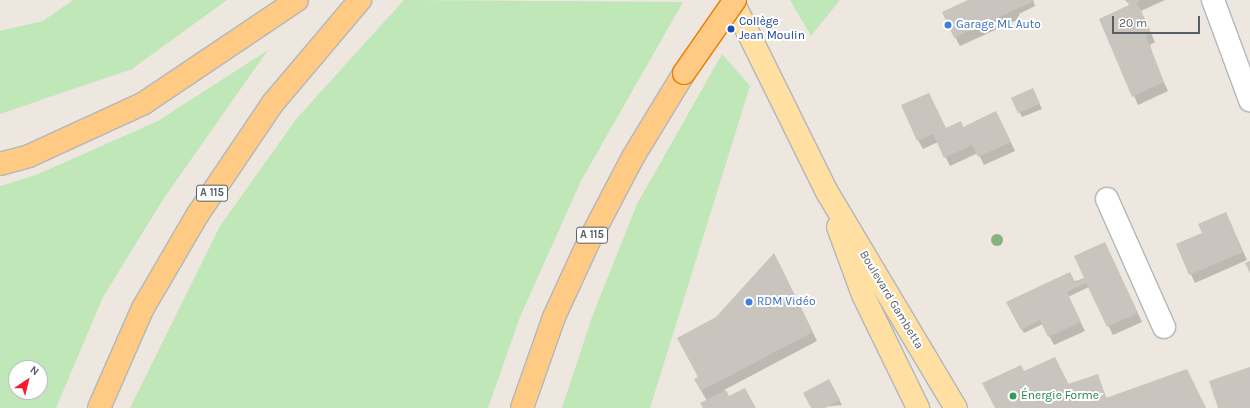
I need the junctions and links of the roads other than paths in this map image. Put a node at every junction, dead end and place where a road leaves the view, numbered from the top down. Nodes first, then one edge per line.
1 (297, 0) edge
2 (360, 0) edge
3 (732, 0) edge
4 (735, 0) edge
5 (1213, 0) edge
6 (1250, 100) edge
7 (0, 164) edge
8 (827, 192) junction
9 (1107, 199) dead end
10 (1164, 327) dead end
11 (98, 408) edge
12 (522, 408) edge
13 (918, 408) edge
14 (956, 408) edge

1 - 7 highway
2 - 11 highway, A 115
3 - 8 main road, Boulevard Gambetta
4 - 12 highway, A 115, bridge
5 - 6 street
8 - 13 main road, Boulevard Gambetta
8 - 14 main road, Boulevard Gambetta
9 - 10 street

